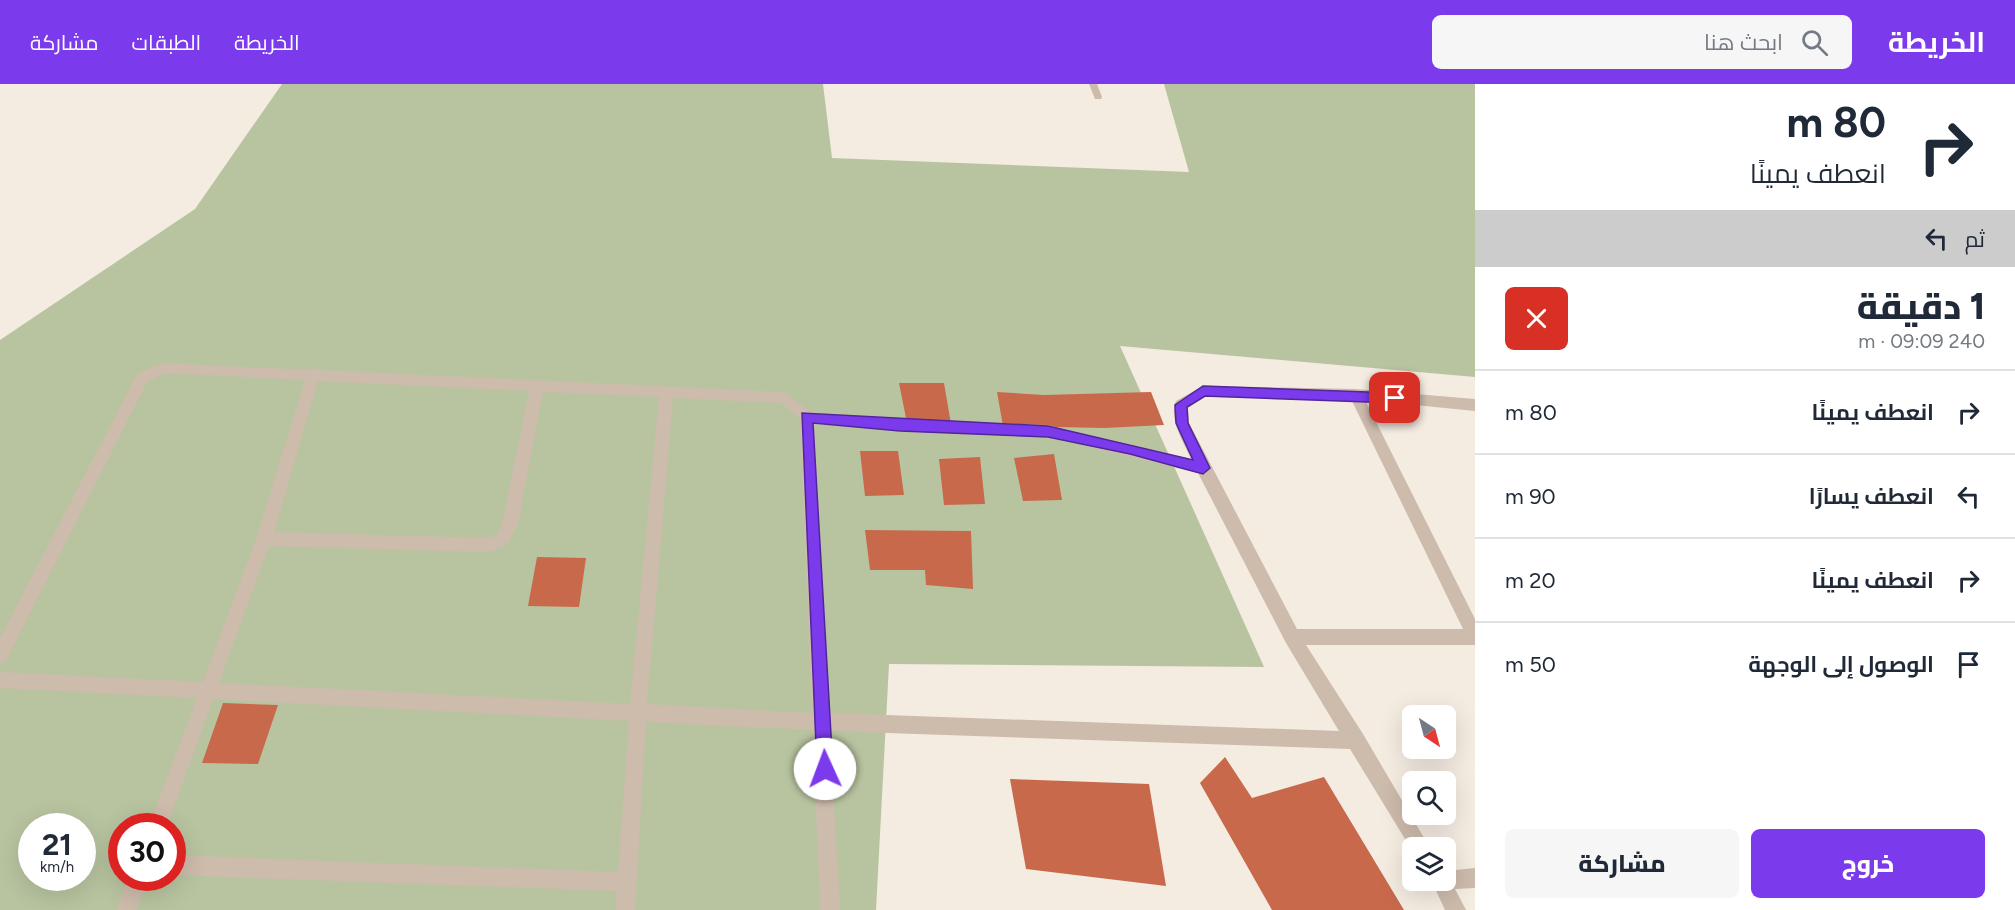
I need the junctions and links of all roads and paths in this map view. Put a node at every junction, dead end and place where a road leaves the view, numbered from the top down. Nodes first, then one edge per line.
1 (1093, 84) edge
2 (1098, 97) dead end
3 (314, 373) junction
4 (537, 386) junction
5 (666, 393) junction
6 (1355, 394) junction
7 (1475, 405) edge
8 (807, 417) junction
9 (1203, 468) junction
10 (264, 539) junction
11 (1475, 636) edge
12 (1292, 637) junction
13 (0, 655) edge
14 (0, 680) edge
15 (209, 689) junction
16 (638, 712) junction
17 (823, 722) junction
18 (1357, 740) junction
19 (163, 813) edge
20 (1414, 837) edge
21 (186, 866) edge
22 (1475, 878) edge
23 (1456, 880) edge
24 (626, 882) junction
25 (134, 891) edge
26 (1446, 891) edge
27 (126, 910) edge
28 (625, 910) edge
29 (830, 910) edge
30 (1456, 910) edge

1 - 2 lane
3 - 4 street
3 - 10 street
3 - 13 street
4 - 5 street
4 - 10 street
5 - 8 street
5 - 16 street
6 - 7 street
6 - 9 street
6 - 11 street
8 - 9 street
8 - 17 street
9 - 12 street
10 - 15 street
11 - 12 street
12 - 18 street
14 - 15 street
15 - 16 street
15 - 19 street
16 - 17 street
16 - 24 street
17 - 18 street
17 - 29 street
18 - 20 street
21 - 24 street
22 - 23 street
24 - 28 street
25 - 27 street
26 - 30 street

